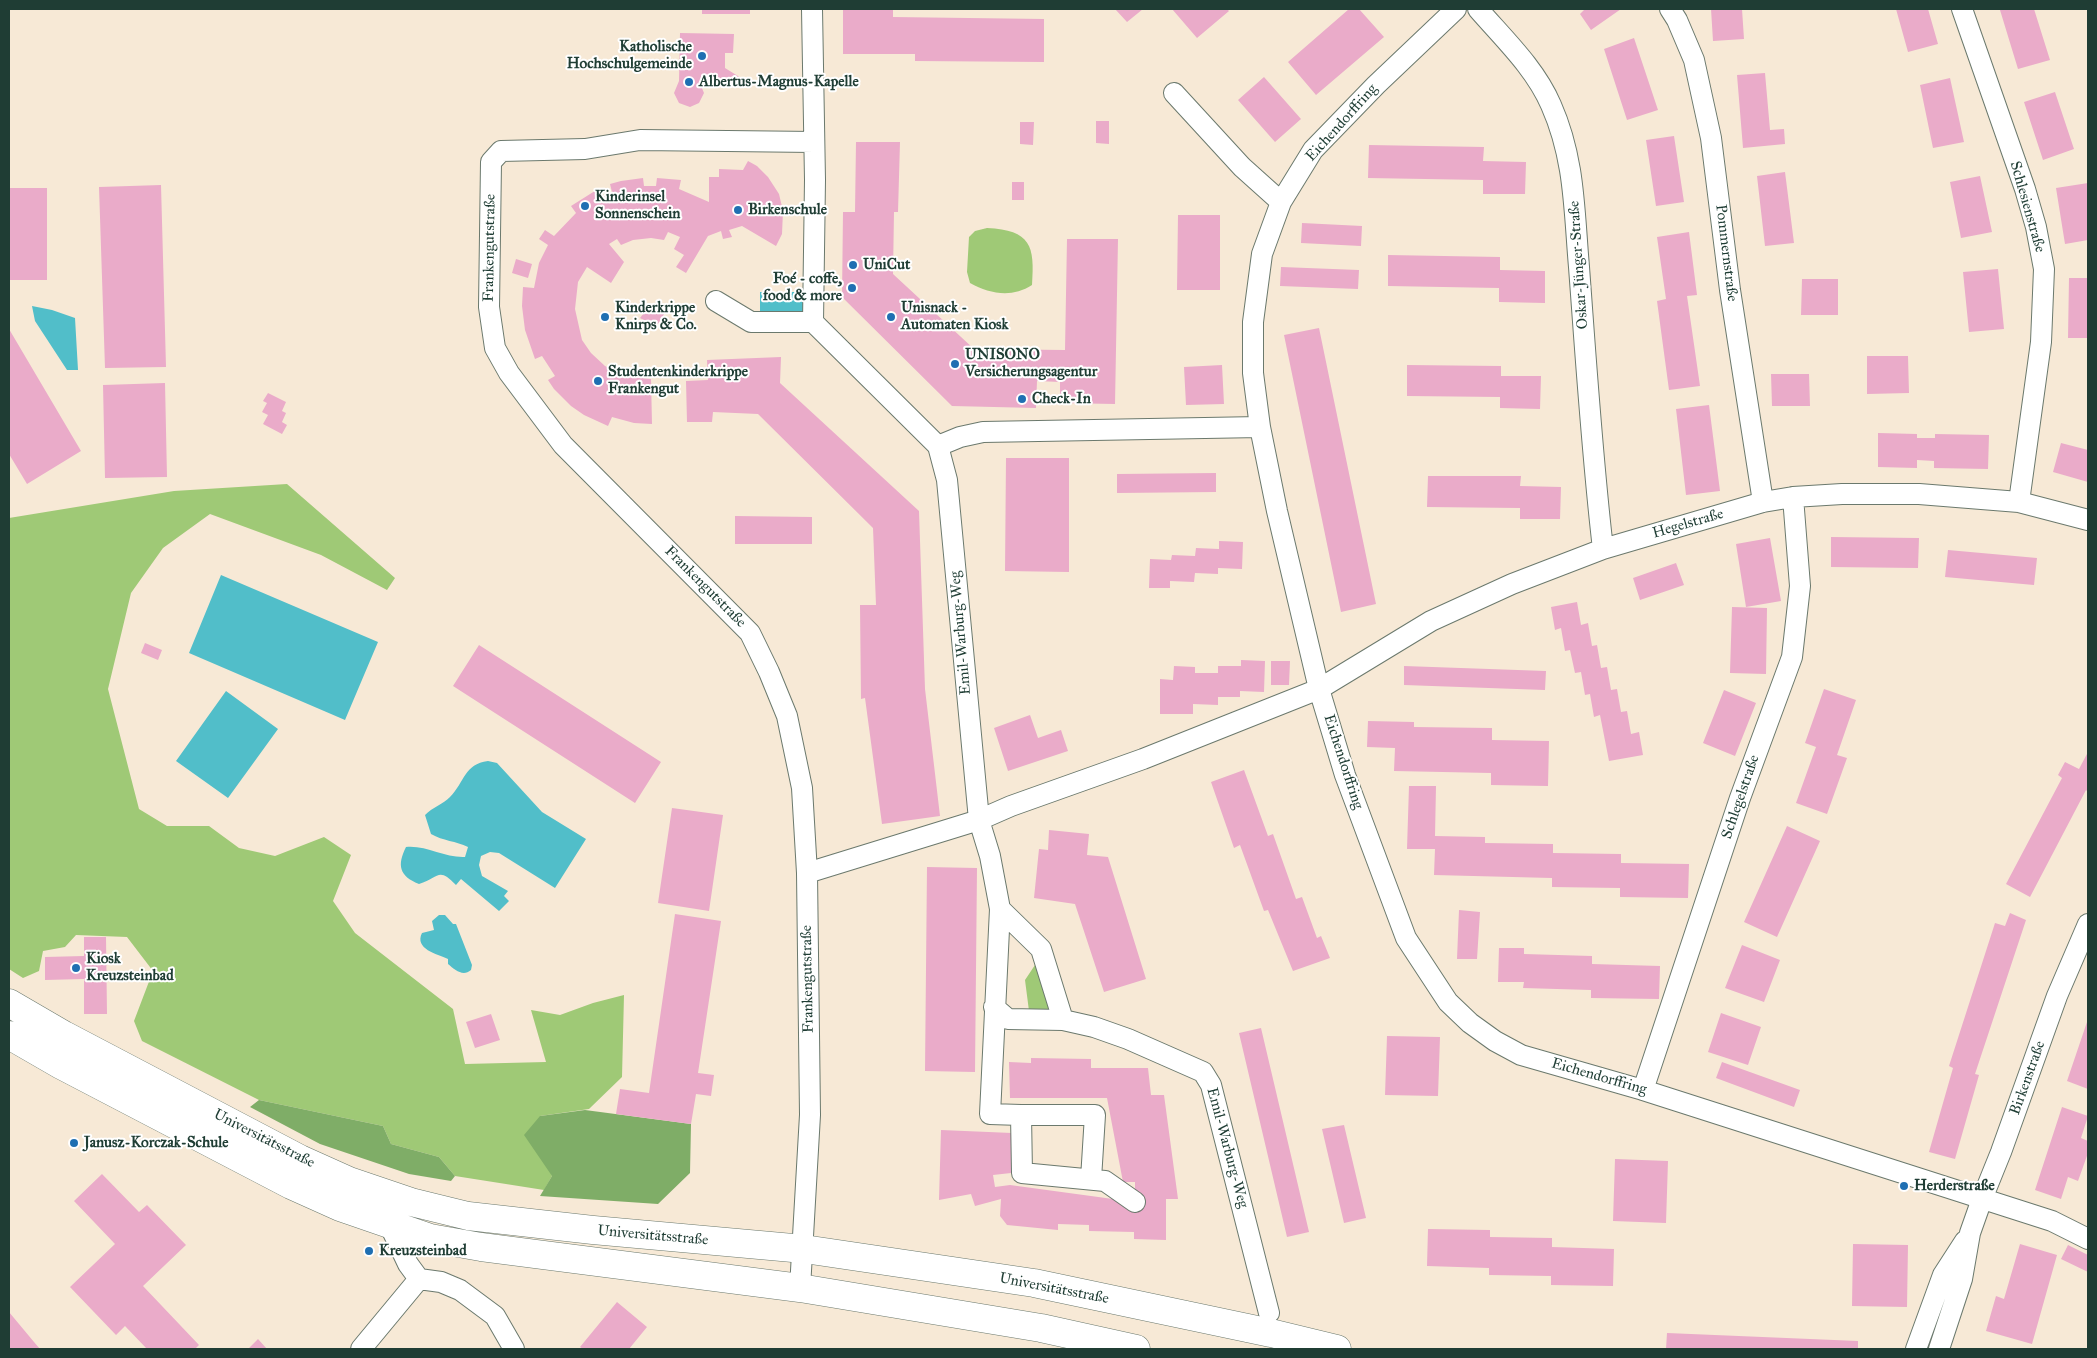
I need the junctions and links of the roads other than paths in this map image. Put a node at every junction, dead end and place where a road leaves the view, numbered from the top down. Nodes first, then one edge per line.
1 (812, 9) edge
2 (1456, 9) edge
3 (1478, 9) edge
4 (1670, 9) edge
5 (1962, 9) edge
6 (1174, 93) dead end
7 (814, 142) junction
8 (1281, 202) junction
9 (716, 301) dead end
10 (814, 322) junction
11 (1260, 427) junction
12 (938, 446) junction
13 (1793, 497) junction
14 (1763, 502) junction
15 (2019, 502) junction
16 (2088, 520) edge
17 (1603, 549) junction
18 (1319, 688) junction
19 (979, 820) junction
20 (807, 873) junction
21 (1000, 909) junction
22 (2086, 933) edge
23 (9, 1003) edge
24 (994, 1007) junction
25 (1063, 1020) junction
26 (9, 1035) edge
27 (1643, 1090) junction
28 (1021, 1115) junction
29 (1092, 1179) junction
30 (1982, 1199) junction
31 (1135, 1202) dead end
32 (390, 1224) junction
33 (1970, 1233) junction
34 (2088, 1239) edge
35 (804, 1249) junction
36 (419, 1279) junction
37 (800, 1288) junction
38 (1270, 1313) dead end
39 (361, 1349) edge
40 (514, 1349) edge
41 (1136, 1349) edge
42 (1337, 1349) edge
43 (1916, 1349) edge
44 (1939, 1349) edge

1 - 7 street
2 - 8 street, Eichendorffring
3 - 17 street, Oskar-Jünger-Straße
4 - 14 street, Pommernstraße
5 - 15 street, Schlesienstraße
6 - 8 street
7 - 10 street
7 - 20 street, Frankengutstraße
8 - 11 street, Eichendorffring
9 - 10 street
10 - 12 street
11 - 12 street
11 - 18 street, Eichendorffring
12 - 19 street, Emil-Warburg-Weg
13 - 14 street, Hegelstraße
13 - 15 street, Hegelstraße
13 - 27 street, Schlegelstraße
14 - 17 street, Hegelstraße
15 - 16 street, Hegelstraße
17 - 18 street, Hegelstraße
18 - 19 street
18 - 27 street, Eichendorffring
19 - 20 street
19 - 21 street, Emil-Warburg-Weg
20 - 35 street, Frankengutstraße
21 - 24 street, Emil-Warburg-Weg
21 - 25 street
22 - 30 street, Birkenstraße
23 - 35 main road, Universitätsstraße
24 - 25 street, Emil-Warburg-Weg
24 - 28 street
25 - 38 street, Emil-Warburg-Weg
26 - 32 main road, Universitätsstraße
27 - 30 street, Eichendorffring
28 - 29 street
28 - 29 street
29 - 31 street
30 - 33 street, Birkenstraße
30 - 34 street
32 - 36 street
32 - 37 main road, Universitätsstraße
33 - 43 street, Birkenstraße
33 - 44 street, Birkenstraße
35 - 37 street, Frankengutstraße
35 - 42 main road, Universitätsstraße
36 - 39 street
36 - 40 street
37 - 41 main road, Universitätsstraße

